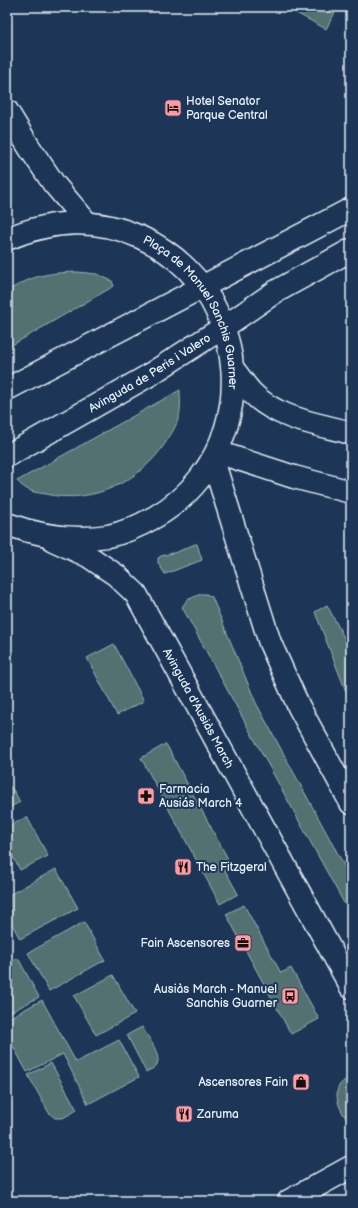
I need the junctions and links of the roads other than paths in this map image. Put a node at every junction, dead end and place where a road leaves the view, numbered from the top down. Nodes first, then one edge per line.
1 (7, 111) edge
2 (351, 209) edge
3 (87, 223) junction
4 (7, 239) edge
5 (351, 250) edge
6 (202, 286) junction
7 (224, 327) junction
8 (234, 369) junction
9 (7, 389) edge
10 (351, 433) edge
11 (7, 456) edge
12 (215, 456) junction
13 (351, 492) edge
14 (7, 524) edge
15 (39, 534) junction
16 (351, 803) edge
17 (351, 987) edge
18 (351, 1167) edge
19 (290, 1201) edge

1 - 3 main road
2 - 6 main road
3 - 4 main road, Plaça de Manuel Sanchis Guarner
3 - 6 main road, Plaça de Manuel Sanchis Guarner
5 - 7 main road, Avinguda de Peris i Valero
6 - 7 main road, Plaça de Manuel Sanchis Guarner
6 - 9 main road
7 - 8 main road, Plaça de Manuel Sanchis Guarner
7 - 11 main road, Avinguda de Peris i Valero
8 - 10 main road
8 - 12 main road, Plaça de Manuel Sanchis Guarner
12 - 13 main road
12 - 15 main road, Plaça de Manuel Sanchis Guarner
12 - 16 main road
14 - 15 main road, Plaça de Manuel Sanchis Guarner
15 - 17 main road, Avinguda d'Ausiàs March
18 - 19 main road

